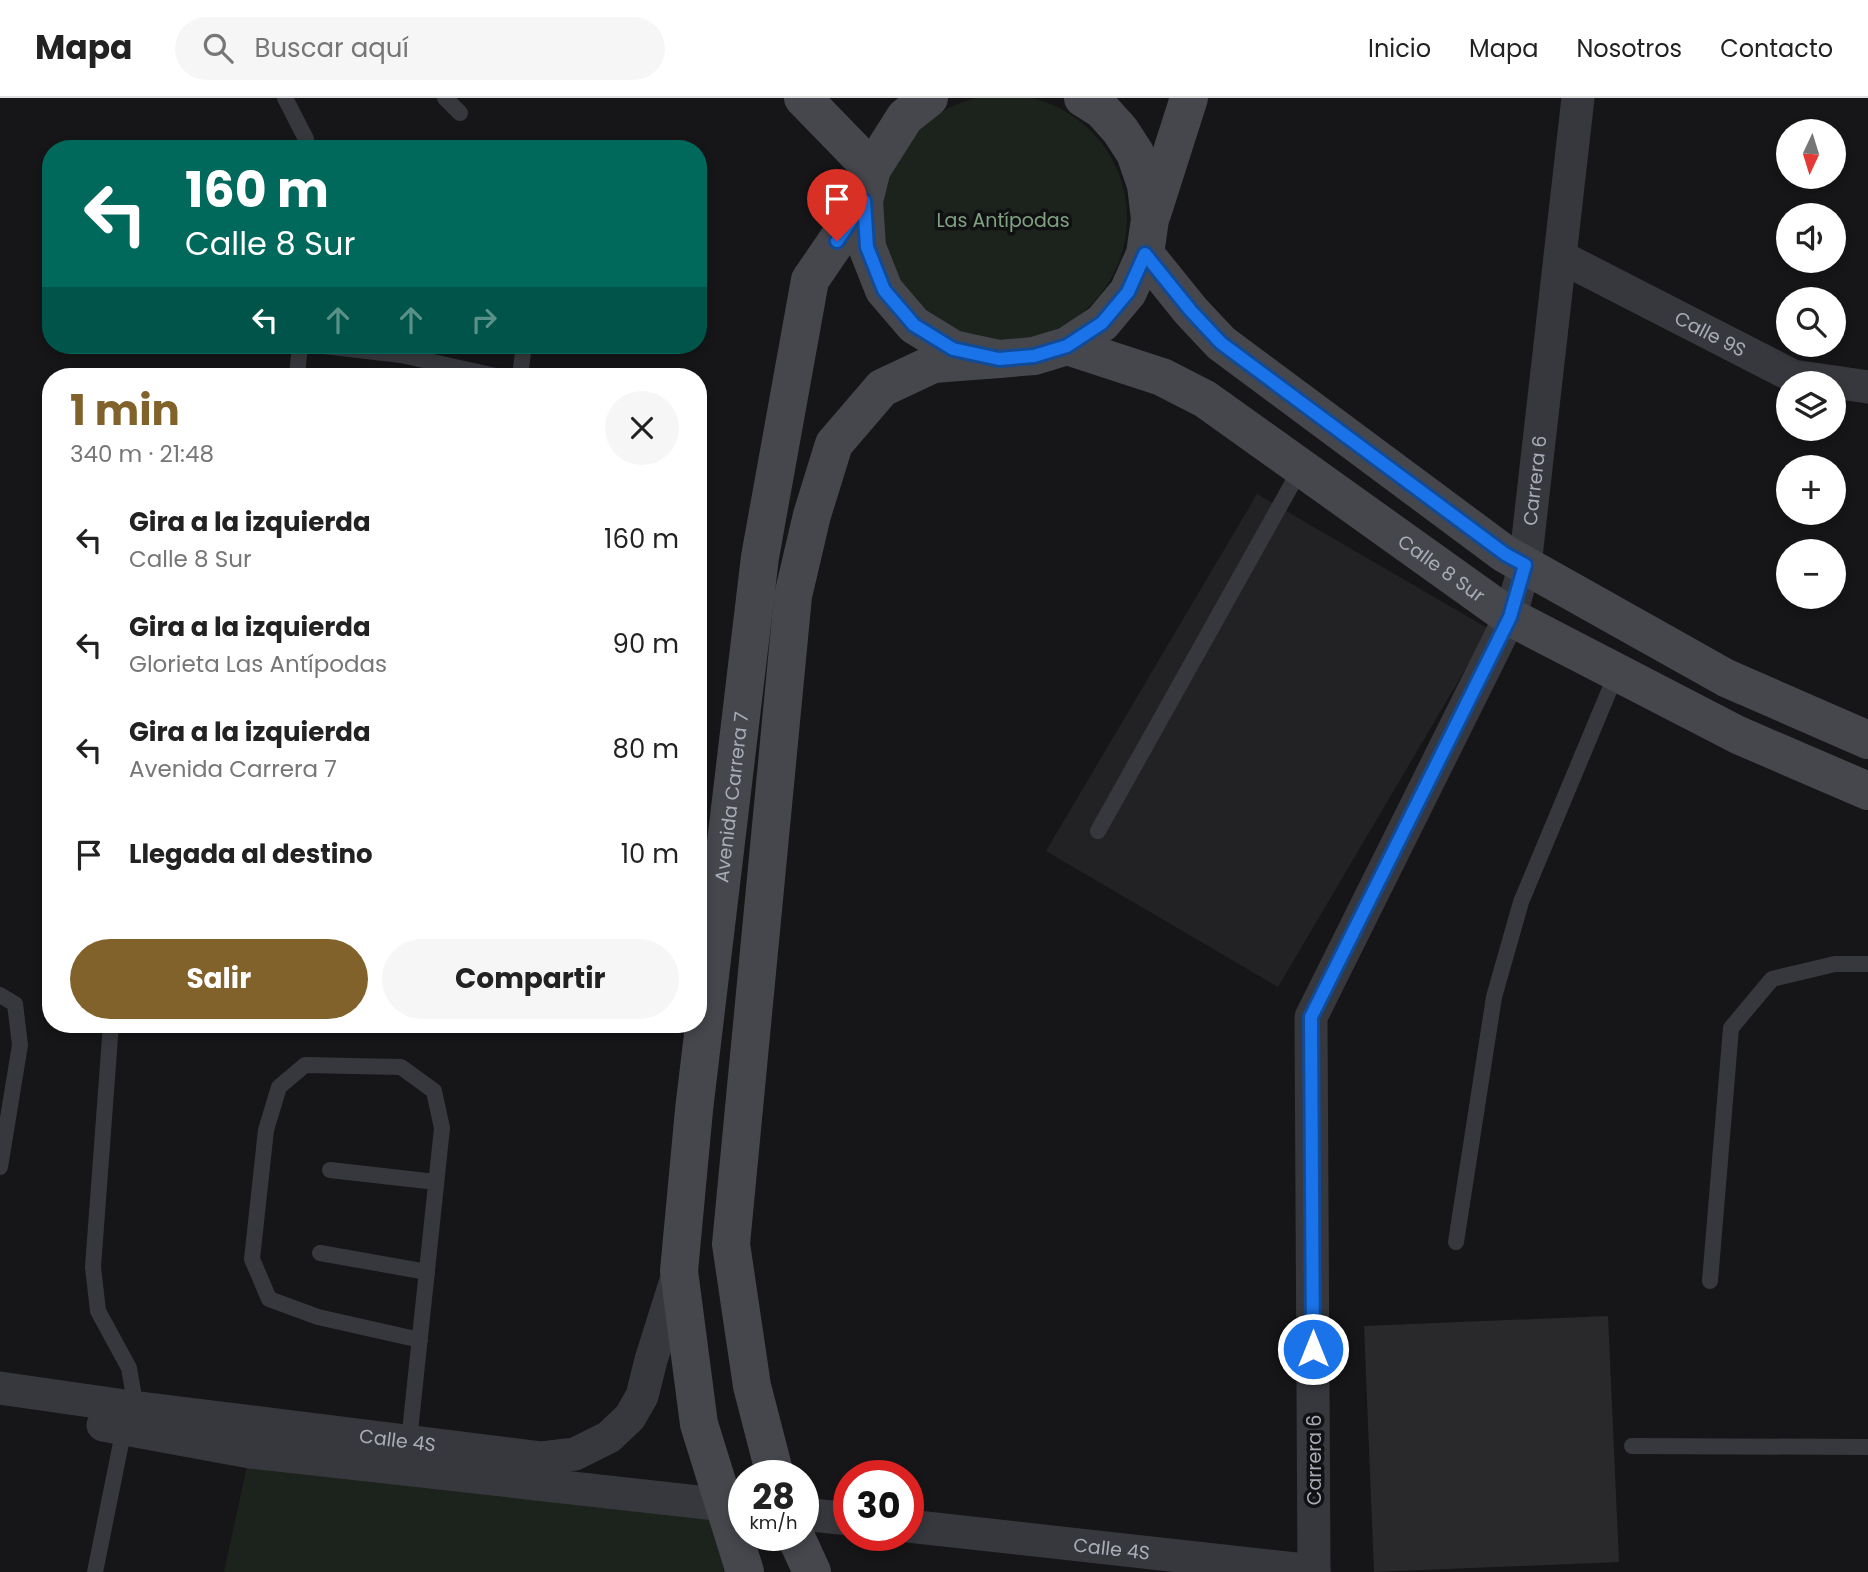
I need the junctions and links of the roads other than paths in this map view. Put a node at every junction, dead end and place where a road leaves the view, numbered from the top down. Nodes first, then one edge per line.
1 (285, 98) edge
2 (445, 98) edge
3 (803, 98) edge
4 (929, 98) edge
5 (1189, 98) edge
6 (1578, 98) edge
7 (1102, 102) edge
8 (460, 113) dead end
9 (306, 140) edge
10 (868, 185) junction
11 (1148, 237) junction
12 (1561, 257) junction
13 (1067, 346) junction
14 (416, 354) edge
15 (999, 359) junction
16 (466, 368) edge
17 (1868, 387) edge
18 (1301, 468) junction
19 (1525, 565) junction
20 (1510, 617) junction
21 (1617, 672) junction
22 (1868, 740) edge
23 (1868, 791) edge
24 (1098, 831) dead end
25 (1868, 964) edge
26 (0, 995) edge
27 (707, 1002) edge
28 (110, 1033) edge
29 (703, 1033) edge
30 (0, 1167) edge
31 (330, 1170) dead end
32 (436, 1182) junction
33 (1456, 1242) dead end
34 (320, 1253) dead end
35 (679, 1271) junction
36 (427, 1272) junction
37 (1710, 1281) dead end
38 (420, 1340) junction
39 (0, 1388) edge
40 (0, 1412) edge
41 (128, 1417) junction
42 (409, 1441) junction
43 (1632, 1446) dead end
44 (1868, 1447) edge
45 (771, 1460) edge
46 (724, 1505) junction
47 (924, 1528) edge
48 (802, 1551) edge
49 (95, 1572) edge
50 (746, 1572) edge
51 (812, 1572) edge
52 (1314, 1572) edge

1 - 9 lane
2 - 8 lane
3 - 10 main road
4 - 10 main road, Avenida Carrera 7
5 - 11 main road
6 - 12 street, Carrera 6
7 - 11 main road
10 - 15 main road
10 - 27 main road, Avenida Carrera 7
11 - 13 main road
11 - 19 main road
12 - 17 street, Calle 9S
12 - 19 street, Carrera 6
13 - 15 main road
13 - 18 main road, Calle 8 Sur
14 - 16 lane
15 - 45 main road
18 - 20 main road, Calle 8 Sur
18 - 24 lane
19 - 20 street, Carrera 6
19 - 22 main road
20 - 21 main road, Calle 8 Sur
20 - 52 street, Carrera 6
21 - 23 main road, Calle 8 Sur
21 - 33 lane
25 - 37 lane
26 - 30 lane
28 - 41 lane
29 - 35 main road, Avenida Carrera 7
31 - 32 lane
32 - 36 lane
32 - 38 lane
34 - 36 lane
35 - 42 street, Calle 4S
35 - 46 main road, Avenida Carrera 7
36 - 38 lane
38 - 42 lane
39 - 41 street, Calle 4S
40 - 41 street, Calle 4S
41 - 42 street, Calle 4S
41 - 46 street, Calle 4S
41 - 49 lane
43 - 44 lane
46 - 50 main road, Avenida Carrera 7
47 - 52 street, Calle 4S
48 - 51 main road

